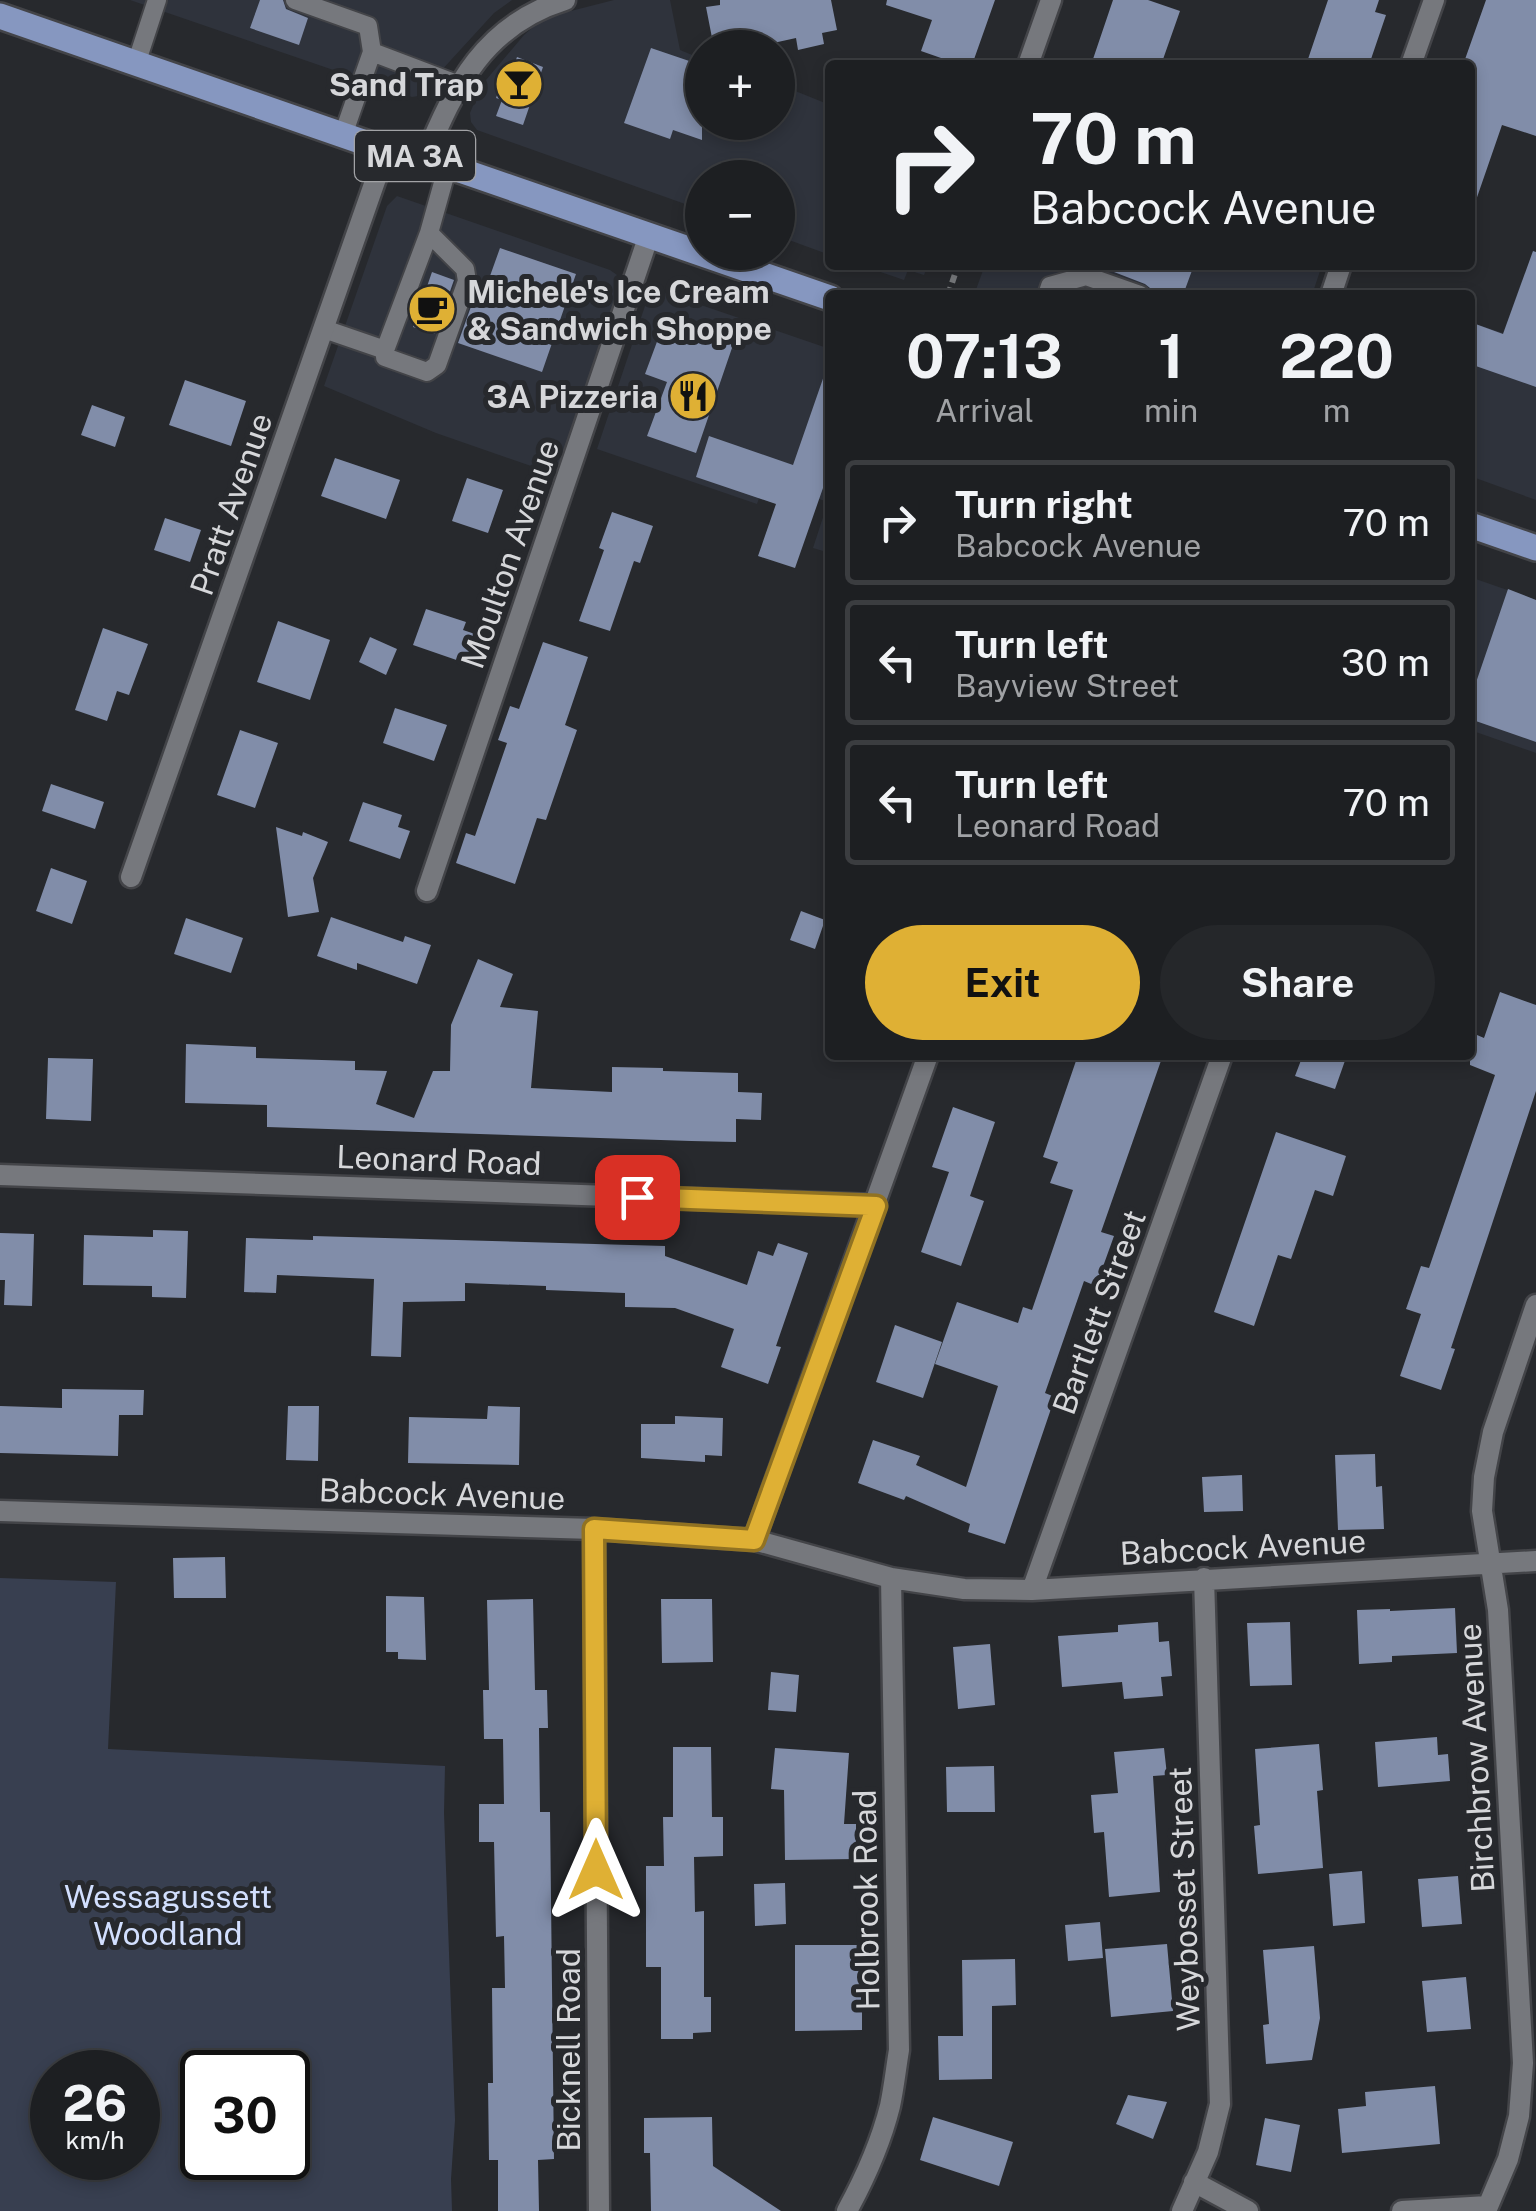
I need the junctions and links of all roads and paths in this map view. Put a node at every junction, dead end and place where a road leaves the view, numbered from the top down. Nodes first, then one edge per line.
1 (157, 0) edge
2 (295, 0) edge
3 (564, 0) edge
4 (1051, 0) edge
5 (1434, 0) edge
6 (0, 16) edge
7 (372, 52) junction
8 (1030, 60) edge
9 (1413, 60) edge
10 (136, 64) junction
11 (460, 85) junction
12 (343, 135) junction
13 (386, 150) junction
14 (436, 162) junction
15 (429, 232) junction
16 (649, 235) junction
17 (1049, 290) edge
18 (1126, 290) edge
19 (825, 296) edge
20 (324, 329) junction
21 (385, 350) junction
22 (1475, 526) edge
23 (1536, 548) edge
24 (132, 877) dead end
25 (428, 891) dead end
26 (926, 1060) edge
27 (1220, 1060) edge
28 (0, 1176) edge
29 (876, 1206) junction
30 (1536, 1305) edge
31 (0, 1510) edge
32 (594, 1529) junction
33 (754, 1540) junction
34 (1536, 1562) edge
35 (1490, 1564) junction
36 (891, 1578) junction
37 (1204, 1578) junction
38 (1032, 1590) junction
39 (1194, 2182) junction
40 (1487, 2209) edge
41 (600, 2211) edge
42 (847, 2211) edge
43 (1182, 2211) edge
44 (1248, 2211) edge
45 (1402, 2211) edge

1 - 10 lane
2 - 7 lane
3 - 11 street
4 - 8 street
5 - 9 street
6 - 10 main road, MA 3A
7 - 11 lane
7 - 12 lane
10 - 12 main road, MA 3A
11 - 14 street
12 - 13 main road, MA 3A
13 - 14 main road, MA 3A
13 - 20 street, Pratt Avenue
14 - 15 lane
14 - 16 main road, MA 3A
15 - 21 lane
15 - 21 lane
16 - 19 main road, MA 3A
16 - 25 street, Moulton Avenue
17 - 18 lane
20 - 21 lane
20 - 24 street, Pratt Avenue
22 - 23 main road
26 - 29 street
27 - 38 street, Bartlett Street
28 - 29 street, Leonard Road
29 - 33 street
30 - 35 street, Birchbrow Avenue
31 - 32 street, Babcock Avenue
32 - 33 street, Babcock Avenue
32 - 41 street, Bicknell Road
33 - 36 street, Babcock Avenue
34 - 35 street, Babcock Avenue
35 - 37 street, Babcock Avenue
35 - 40 street, Birchbrow Avenue
36 - 38 street, Babcock Avenue
36 - 42 street, Holbrook Road
37 - 38 street, Babcock Avenue
37 - 39 street, Weybosset Street
39 - 43 street, Weybosset Street
39 - 44 street
40 - 45 street

